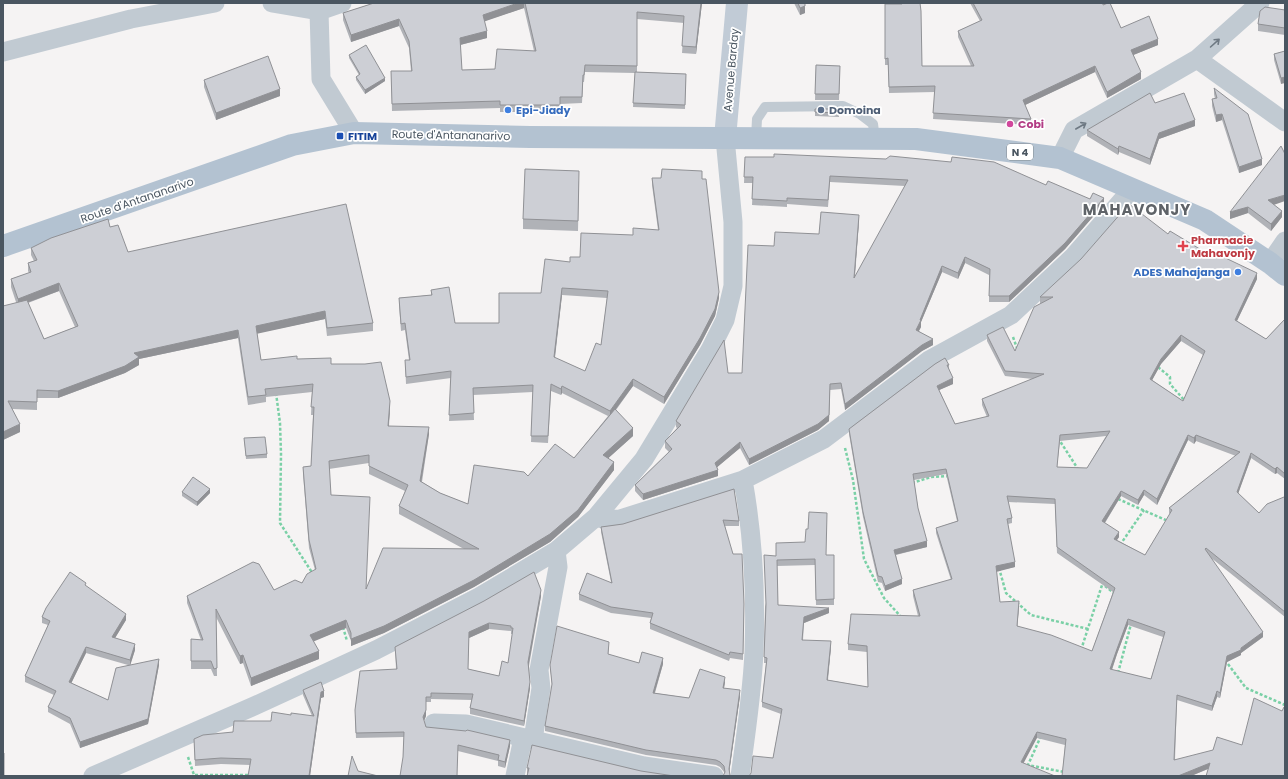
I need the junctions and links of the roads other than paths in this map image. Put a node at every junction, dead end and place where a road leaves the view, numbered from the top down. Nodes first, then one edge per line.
1 (215, 3) edge
2 (272, 3) edge
3 (342, 3) edge
4 (737, 3) edge
5 (1260, 3) edge
6 (173, 7) edge
7 (319, 11) junction
8 (3, 52) edge
9 (1197, 60) junction
10 (1285, 122) edge
11 (354, 133) junction
12 (725, 138) junction
13 (756, 138) junction
14 (875, 139) junction
15 (1060, 158) junction
16 (1132, 190) junction
17 (1285, 242) edge
18 (3, 246) edge
19 (1278, 269) edge
20 (743, 480) junction
21 (596, 517) junction
22 (556, 551) junction
23 (434, 723) dead end
24 (528, 739) junction
25 (93, 776) edge
26 (515, 776) edge
27 (714, 776) edge
28 (740, 776) edge

1 - 6 street
2 - 7 street
3 - 7 street
4 - 12 main road, Avenue Barday
9 -> 5 street
6 - 8 street
7 - 11 street
9 - 10 street
15 -> 9 street
11 - 12 main road, Route d'Antananarivo / N 4
11 - 18 main road, Route d'Antananarivo / N 4
12 - 13 main road, N 4
12 - 21 street
13 - 14 main road, N 4
13 - 14 lane
14 - 15 main road, N 4
15 - 16 main road, N 4
16 - 19 main road, N 4
16 - 20 street
17 - 19 street
20 - 21 street
20 - 28 street
21 - 22 street
22 - 24 street
22 - 25 street
23 - 24 street
24 - 26 street
24 - 27 street

